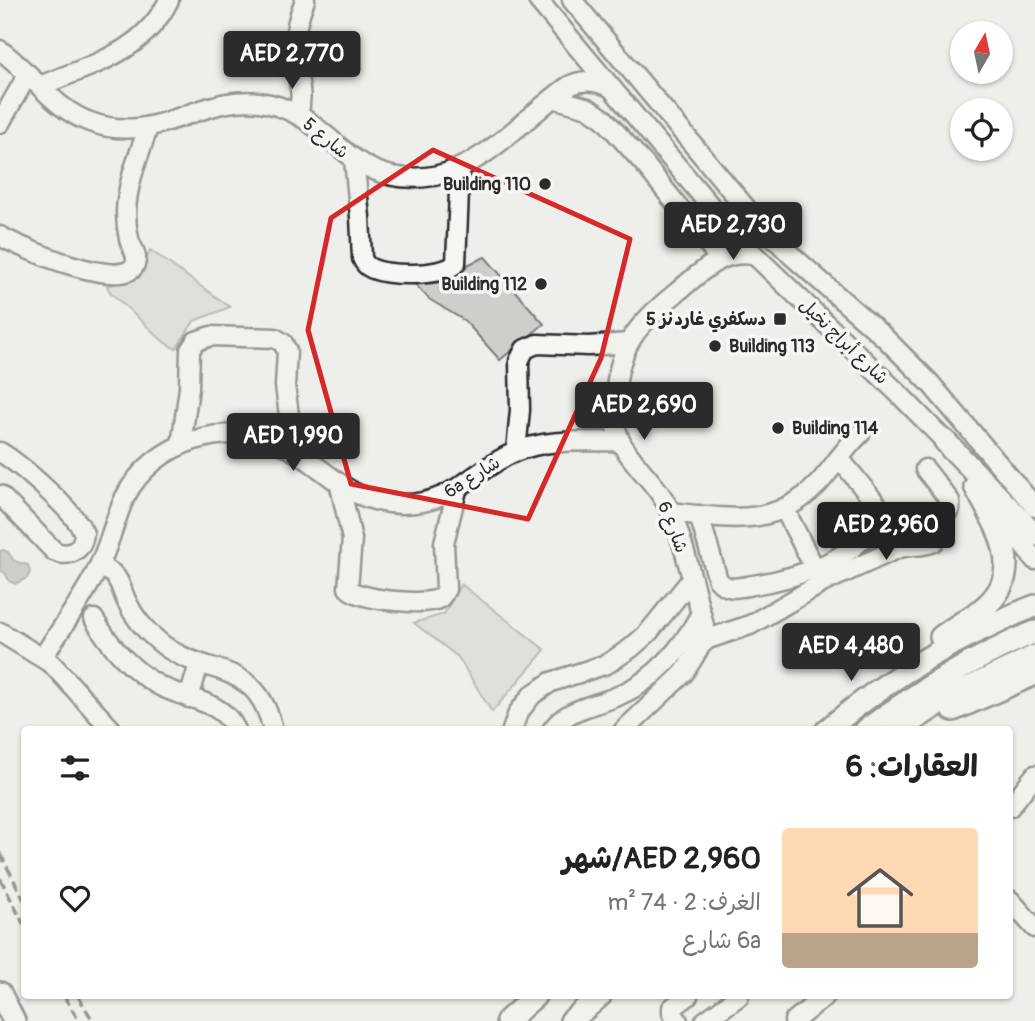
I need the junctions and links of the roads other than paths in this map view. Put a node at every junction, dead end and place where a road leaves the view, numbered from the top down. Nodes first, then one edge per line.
1 (169, 0) edge
2 (305, 0) edge
3 (538, 0) edge
4 (572, 0) edge
5 (574, 43) junction
6 (0, 50) edge
7 (34, 80) junction
8 (568, 86) junction
9 (610, 87) junction
10 (553, 98) junction
11 (298, 115) junction
12 (0, 123) edge
13 (148, 128) junction
14 (354, 160) junction
15 (460, 168) junction
16 (724, 223) junction
17 (0, 236) edge
18 (754, 256) junction
19 (719, 258) junction
20 (628, 343) junction
21 (860, 434) dead end
22 (620, 441) junction
23 (945, 441) junction
24 (181, 445) junction
25 (294, 451) junction
26 (516, 451) junction
27 (0, 452) edge
28 (839, 458) junction
29 (925, 469) dead end
30 (340, 486) junction
31 (975, 486) junction
32 (457, 490) junction
33 (0, 495) edge
34 (1035, 507) edge
35 (784, 508) junction
36 (670, 512) junction
37 (699, 515) junction
38 (1035, 535) edge
39 (81, 545) junction
40 (1035, 560) edge
41 (101, 562) junction
42 (815, 569) junction
43 (691, 580) junction
44 (1035, 606) edge
45 (700, 615) junction
46 (94, 619) dead end
47 (0, 632) edge
48 (1035, 632) edge
49 (708, 639) junction
50 (1035, 656) edge
51 (43, 657) junction
52 (199, 664) junction
53 (903, 671) junction
54 (1035, 674) edge
55 (189, 698) junction
56 (108, 726) edge
57 (234, 726) edge
58 (272, 726) edge
59 (513, 726) edge
60 (556, 726) edge
61 (628, 726) edge
62 (832, 726) edge
63 (871, 726) edge
64 (904, 726) edge
65 (919, 726) edge
66 (1035, 775) edge
67 (1013, 803) edge
68 (1013, 903) edge
69 (1035, 928) edge
70 (0, 993) edge
71 (532, 999) edge
72 (597, 999) edge
73 (684, 999) edge
74 (735, 999) edge
75 (821, 999) edge
76 (13, 1021) edge
77 (508, 1021) edge
78 (571, 1021) edge
79 (678, 1021) edge
80 (705, 1021) edge
81 (794, 1021) edge

1 - 7 street
2 - 11 street
3 - 5 street, شارع أبراج نخيل
4 - 34 street, شارع أبراج نخيل
5 - 8 street
5 - 9 street, شارع أبراج نخيل
6 - 7 street, شارع 5
7 - 12 street
7 - 13 street, شارع 5
8 - 9 street
8 - 10 street, شارع 5
9 - 16 street, شارع أبراج نخيل
10 - 15 street, شارع 5
10 - 19 street
11 - 13 street, شارع 5
11 - 14 street, شارع 5
13 - 17 street
14 - 15 street, شارع 5
14 - 15 street
16 - 18 street, شارع أبراج نخيل
16 - 19 street
18 - 19 street
18 - 23 street, شارع أبراج نخيل
19 - 20 street, شارع 6
20 - 22 street, شارع 6
20 - 26 street
21 - 28 street
22 - 26 street, 6a شارع
22 - 36 street, شارع 6
23 - 31 street, شارع أبراج نخيل
23 - 38 main road
24 - 25 street, 6a شارع
24 - 25 street
24 - 41 street, 6a شارع
25 - 30 street, 6a شارع
26 - 32 street, 6a شارع
27 - 39 street
28 - 35 street
28 - 42 street
29 - 49 street
30 - 32 street, 6a شارع
30 - 32 street
31 - 40 street, شارع أبراج نخيل
31 - 53 main road
33 - 39 street
35 - 37 street
35 - 42 street
36 - 37 street
36 - 43 street, شارع 6
37 - 42 street
39 - 41 street
41 - 51 street, 6a شارع
41 - 52 street
43 - 45 street, شارع 6
43 - 59 street
44 - 53 main road
45 - 49 street, شارع 6
45 - 60 street
46 - 55 street
47 - 51 street
48 - 63 main road
49 - 61 street
50 - 64 main road
51 - 56 street
52 - 55 street
52 - 58 street
53 - 62 main road
54 - 65 main road
55 - 57 street
66 - 67 street
68 - 69 street
70 - 76 main road
71 - 77 main road
72 - 78 main road
73 - 79 street
74 - 80 street
75 - 81 street

